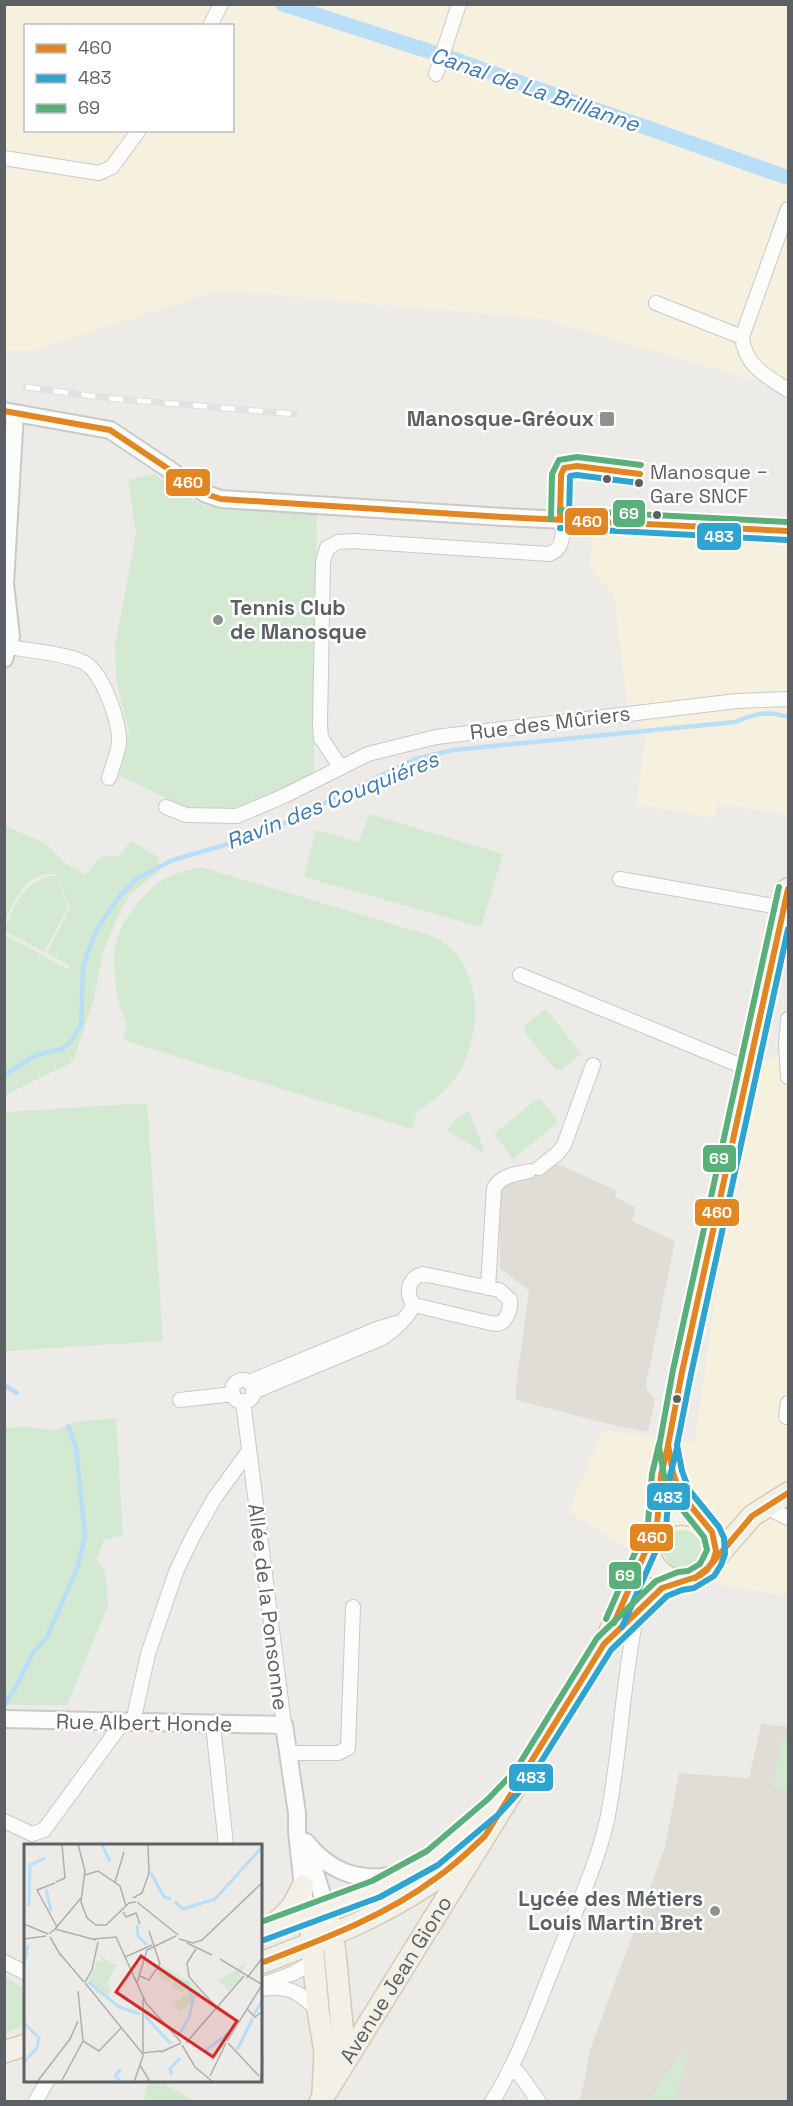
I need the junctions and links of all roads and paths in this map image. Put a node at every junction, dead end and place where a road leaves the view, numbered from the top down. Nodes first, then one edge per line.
1 (221, 4) edge
2 (459, 4) edge
3 (211, 24) edge
4 (440, 62) dead end
5 (138, 132) edge
6 (4, 158) edge
7 (789, 209) edge
8 (656, 303) dead end
9 (742, 337) junction
10 (789, 390) edge
11 (10, 412) edge
12 (564, 519) junction
13 (789, 531) edge
14 (8, 647) edge
15 (789, 699) edge
16 (341, 768) junction
17 (109, 778) dead end
18 (166, 807) dead end
19 (620, 879) dead end
20 (787, 898) edge
21 (520, 975) dead end
22 (789, 1019) edge
23 (593, 1065) dead end
24 (748, 1069) junction
25 (789, 1077) edge
26 (489, 1288) junction
27 (414, 1305) junction
28 (244, 1392) junction
29 (180, 1400) dead end
30 (789, 1403) edge
31 (786, 1417) dead end
32 (668, 1445) junction
33 (248, 1452) junction
34 (789, 1493) edge
35 (759, 1512) junction
36 (698, 1516) junction
37 (789, 1518) edge
38 (657, 1525) junction
39 (649, 1547) junction
40 (713, 1561) junction
41 (680, 1581) junction
42 (353, 1607) dead end
43 (637, 1610) junction
44 (604, 1644) junction
45 (10, 1719) edge
46 (128, 1722) junction
47 (213, 1725) junction
48 (284, 1725) junction
49 (288, 1753) junction
50 (522, 1776) junction
51 (494, 1806) junction
52 (297, 1813) junction
53 (4, 1821) edge
54 (485, 1836) junction
55 (306, 1842) junction
56 (226, 1844) edge
57 (418, 1868) junction
58 (303, 1886) junction
59 (266, 1930) edge
60 (320, 1930) junction
61 (4, 1962) edge
62 (262, 1962) edge
63 (24, 1972) edge
64 (262, 1987) edge
65 (262, 1987) edge
66 (318, 2010) junction
67 (24, 2046) edge
68 (4, 2052) edge
69 (339, 2058) junction
70 (512, 2067) junction
71 (47, 2082) edge
72 (321, 2099) edge
73 (35, 2102) edge
74 (492, 2102) edge
75 (539, 2102) edge

1 - 3 street
2 - 4 street
5 - 6 street
7 - 9 street
8 - 9 street
9 - 10 street
11 - 12 street
11 - 14 street
12 - 13 street
12 - 16 street
14 - 17 street
15 - 16 street, Rue des Mûriers
16 - 18 street, Rue des Mûriers
19 - 20 street
20 - 24 main road
21 - 24 street
22 - 25 street
23 - 26 street
24 - 32 main road
26 - 27 street
26 - 27 street
27 - 28 street
28 - 29 street
28 - 33 street, Allée de la Ponsonne
30 - 31 street
32 - 36 main road
32 - 38 main road
33 - 46 street
33 - 48 street, Allée de la Ponsonne
34 - 35 main road
35 - 36 main road
35 - 37 street
35 - 40 main road
36 - 38 main road
36 - 40 main road
38 - 39 main road
39 - 41 main road
39 - 44 main road, Avenue Jean Giono
40 - 41 main road
41 - 43 main road, Avenue Jean Giono
42 - 49 street
43 - 44 main road, Avenue Jean Giono
43 - 70 street
44 - 50 main road, Avenue Jean Giono
45 - 46 street, Rue Albert Honde
46 - 47 street, Rue Albert Honde
46 - 53 street
47 - 48 street, Rue Albert Honde
47 - 56 street
48 - 49 street, Allée de la Ponsonne
49 - 52 street, Allée de la Ponsonne
50 - 51 main road
50 - 54 main road, Avenue Jean Giono
51 - 57 main road
51 - 60 main road
52 - 55 street, Allée de la Ponsonne
52 - 58 street, Allée de la Ponsonne
54 - 60 main road
54 - 69 main road, Avenue Jean Giono
55 - 57 street
55 - 60 street, Allée de la Ponsonne
57 - 60 main road
58 - 59 main road
58 - 60 street, Allée de la Ponsonne
59 - 60 main road
60 - 62 main road
60 - 64 street
60 - 66 main road
60 - 69 main road
61 - 63 street
65 - 66 street
66 - 69 main road
67 - 68 main road
69 - 72 main road
70 - 74 street
70 - 75 street
71 - 73 street

